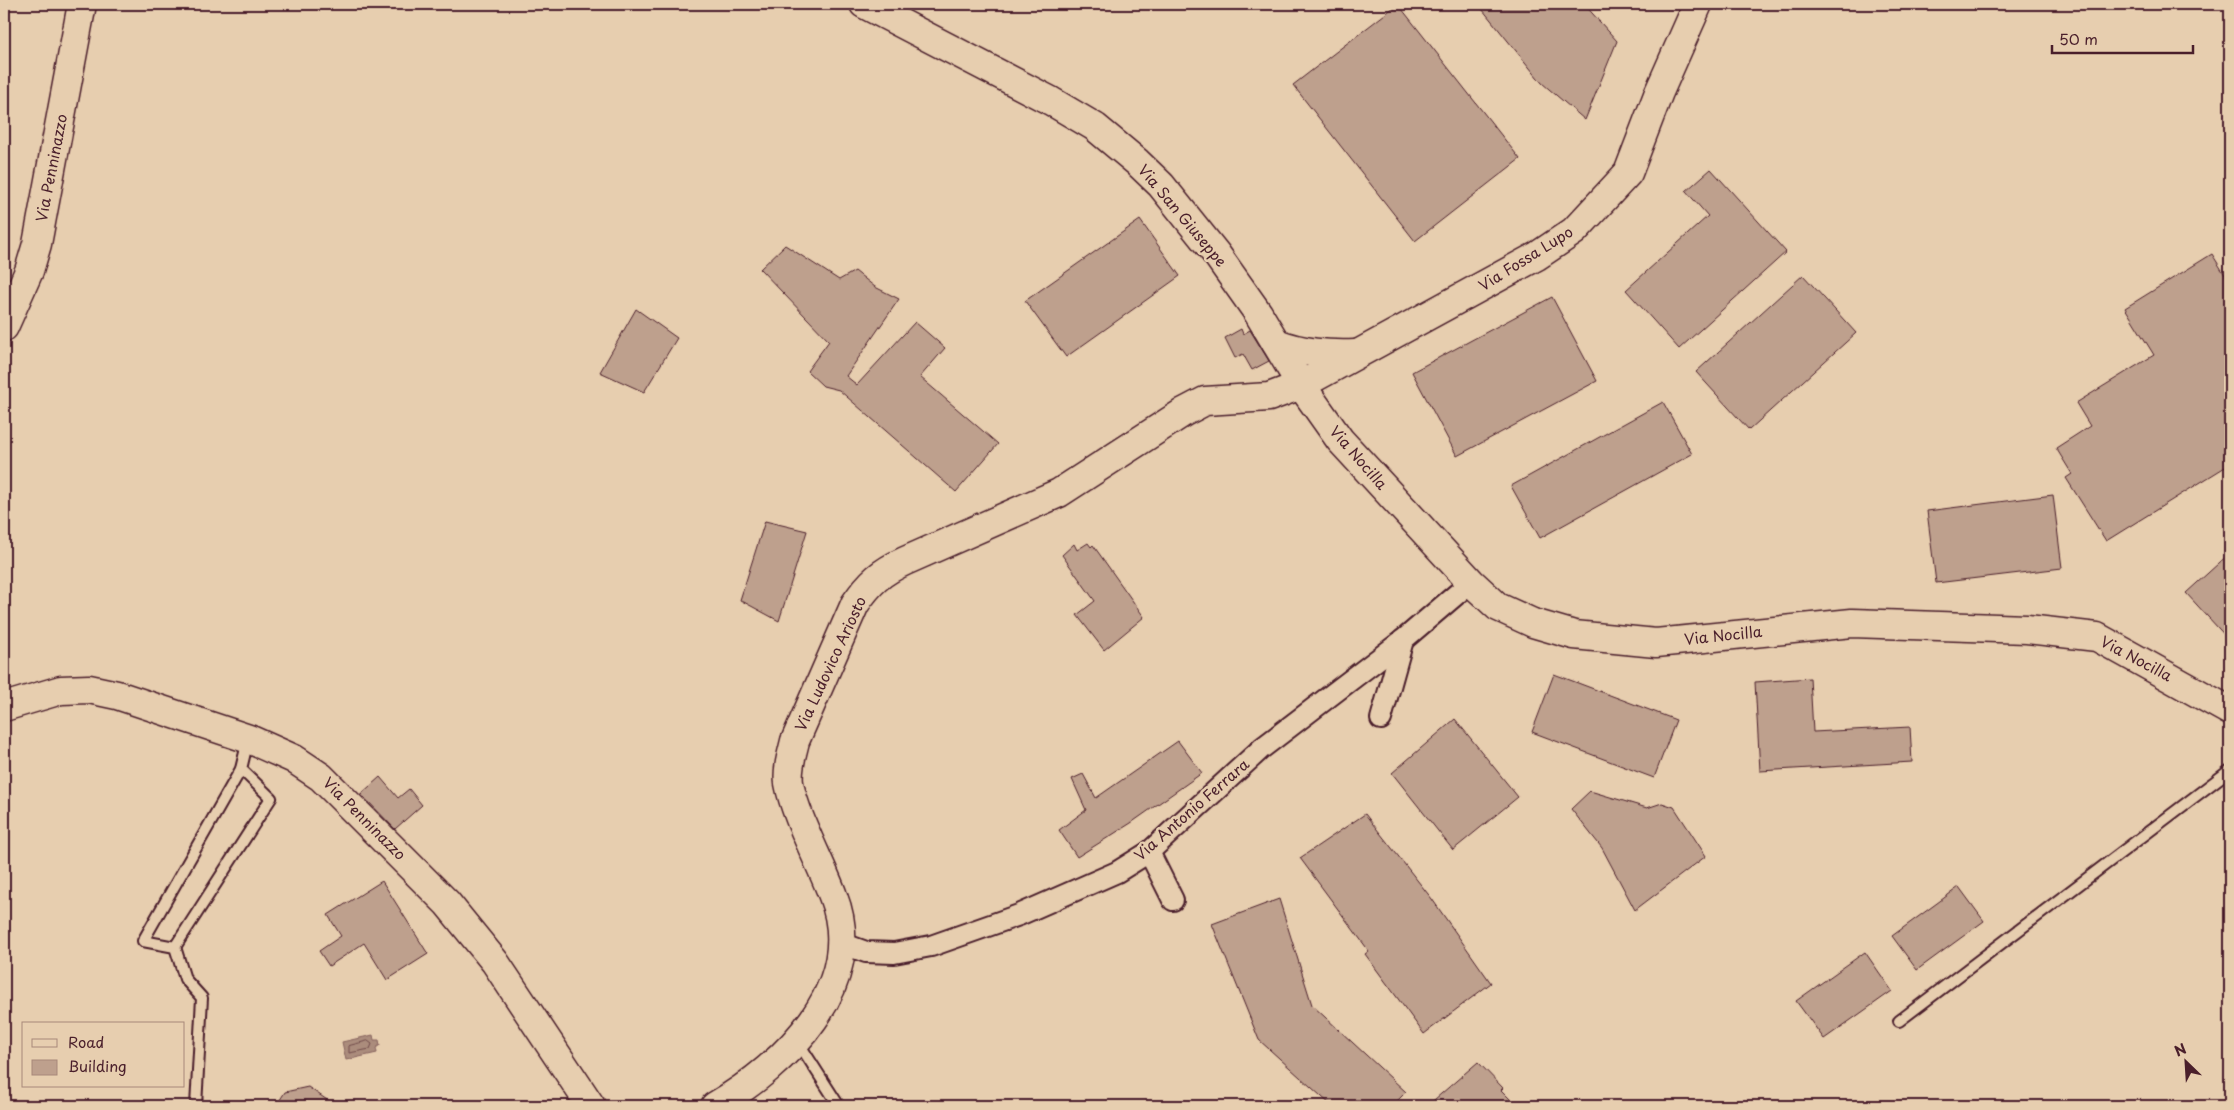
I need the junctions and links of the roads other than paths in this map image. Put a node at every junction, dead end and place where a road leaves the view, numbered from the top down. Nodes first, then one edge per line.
1 (82, 4) edge
2 (864, 4) edge
3 (1698, 4) edge
4 (4, 327) edge
5 (1276, 343) junction
6 (1362, 354) junction
7 (1301, 385) junction
8 (1472, 582) junction
9 (1402, 640) junction
10 (4, 707) edge
11 (2230, 710) edge
12 (1381, 719) dead end
13 (249, 739) junction
14 (241, 769) junction
15 (2230, 770) edge
16 (1149, 852) junction
17 (1173, 900) dead end
18 (841, 943) junction
19 (175, 946) junction
20 (1899, 1022) dead end
21 (798, 1041) junction
22 (196, 1106) edge
23 (590, 1106) edge
24 (715, 1106) edge
25 (839, 1106) edge

1 - 4 street, Via Penninazzo
2 - 5 street, Via San Giuseppe
3 - 6 street, Via Fossa Lupo
5 - 6 street
5 - 7 street, Via San Giuseppe
6 - 7 street, Via Fossa Lupo
7 - 8 street, Via Nocilla
7 - 18 street, Via Ludovico Ariosto
8 - 9 street, Via Antonio Ferrara
8 - 11 street, Via Nocilla
9 - 12 street
9 - 16 street, Via Antonio Ferrara
10 - 13 street, Via Penninazzo
13 - 14 lane
13 - 23 street, Via Penninazzo
14 - 19 lane
14 - 19 lane
15 - 20 lane
16 - 17 street
16 - 18 street, Via Antonio Ferrara
18 - 21 street, Via Ludovico Ariosto
19 - 22 lane
21 - 24 street, Via Ludovico Ariosto
21 - 25 lane

